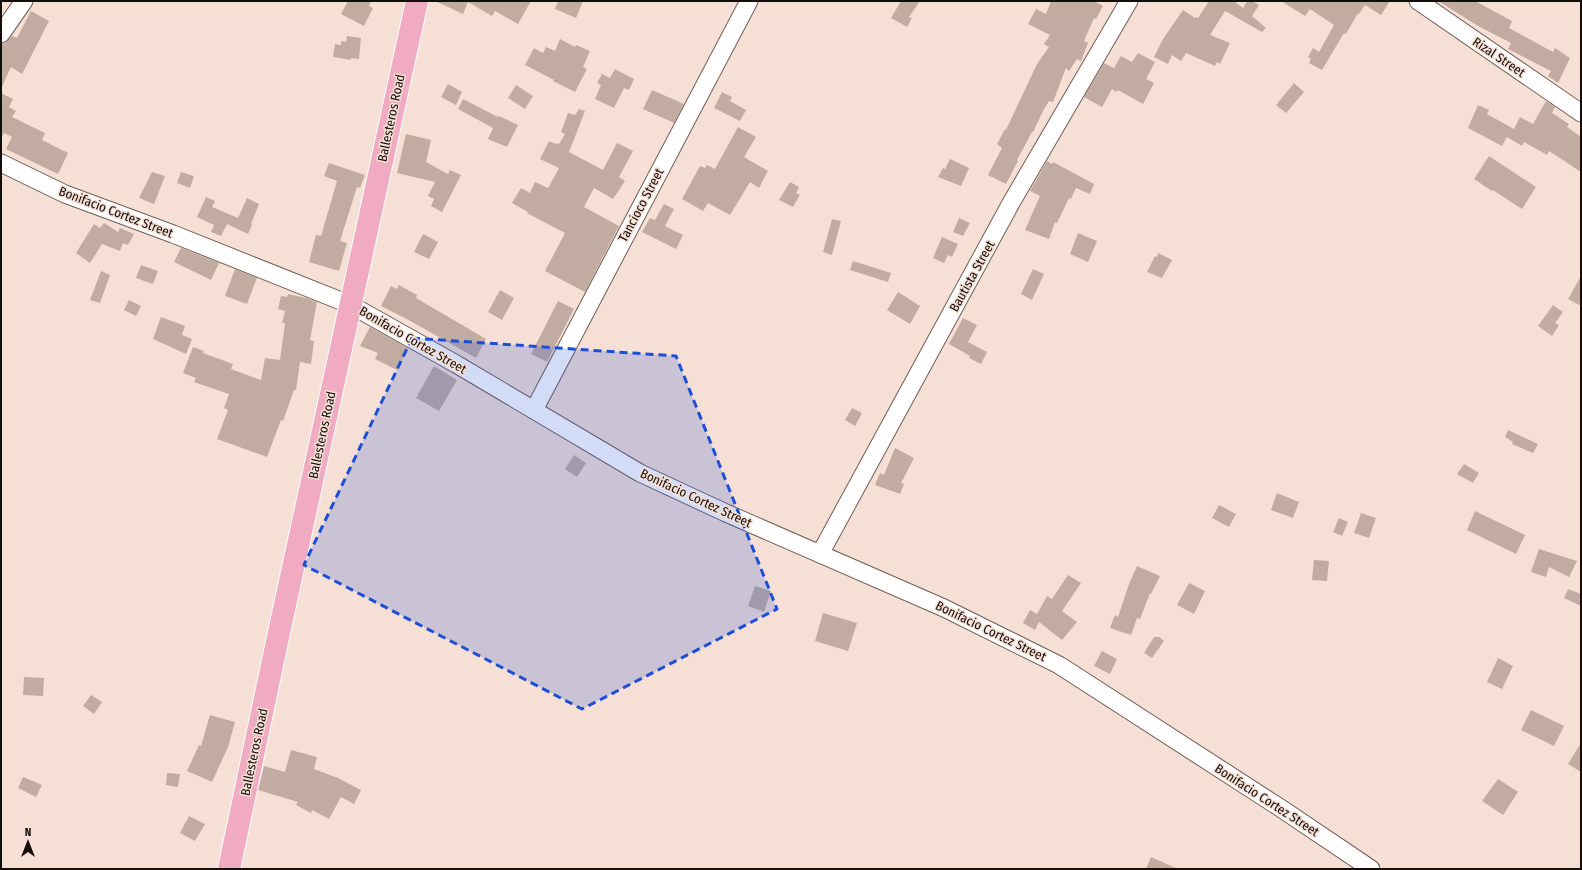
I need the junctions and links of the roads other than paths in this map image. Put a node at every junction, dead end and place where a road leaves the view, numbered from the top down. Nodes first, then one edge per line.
1 (24, 1) edge
2 (417, 1) edge
3 (749, 1) edge
4 (1129, 1) edge
5 (1418, 1) edge
6 (1, 34) edge
7 (1581, 113) edge
8 (1, 163) edge
9 (351, 305) junction
10 (534, 410) junction
11 (820, 554) junction
12 (229, 869) edge
13 (1371, 869) edge

1 - 6 street
2 - 9 main road, Ballesteros Road
3 - 10 street, Tancioco Street
4 - 11 street, Bautista Street
5 - 7 street, Rizal Street
8 - 9 street, Bonifacio Cortez Street
9 - 10 street, Bonifacio Cortez Street
9 - 12 main road, Ballesteros Road
10 - 11 street, Bonifacio Cortez Street
11 - 13 street, Bonifacio Cortez Street

